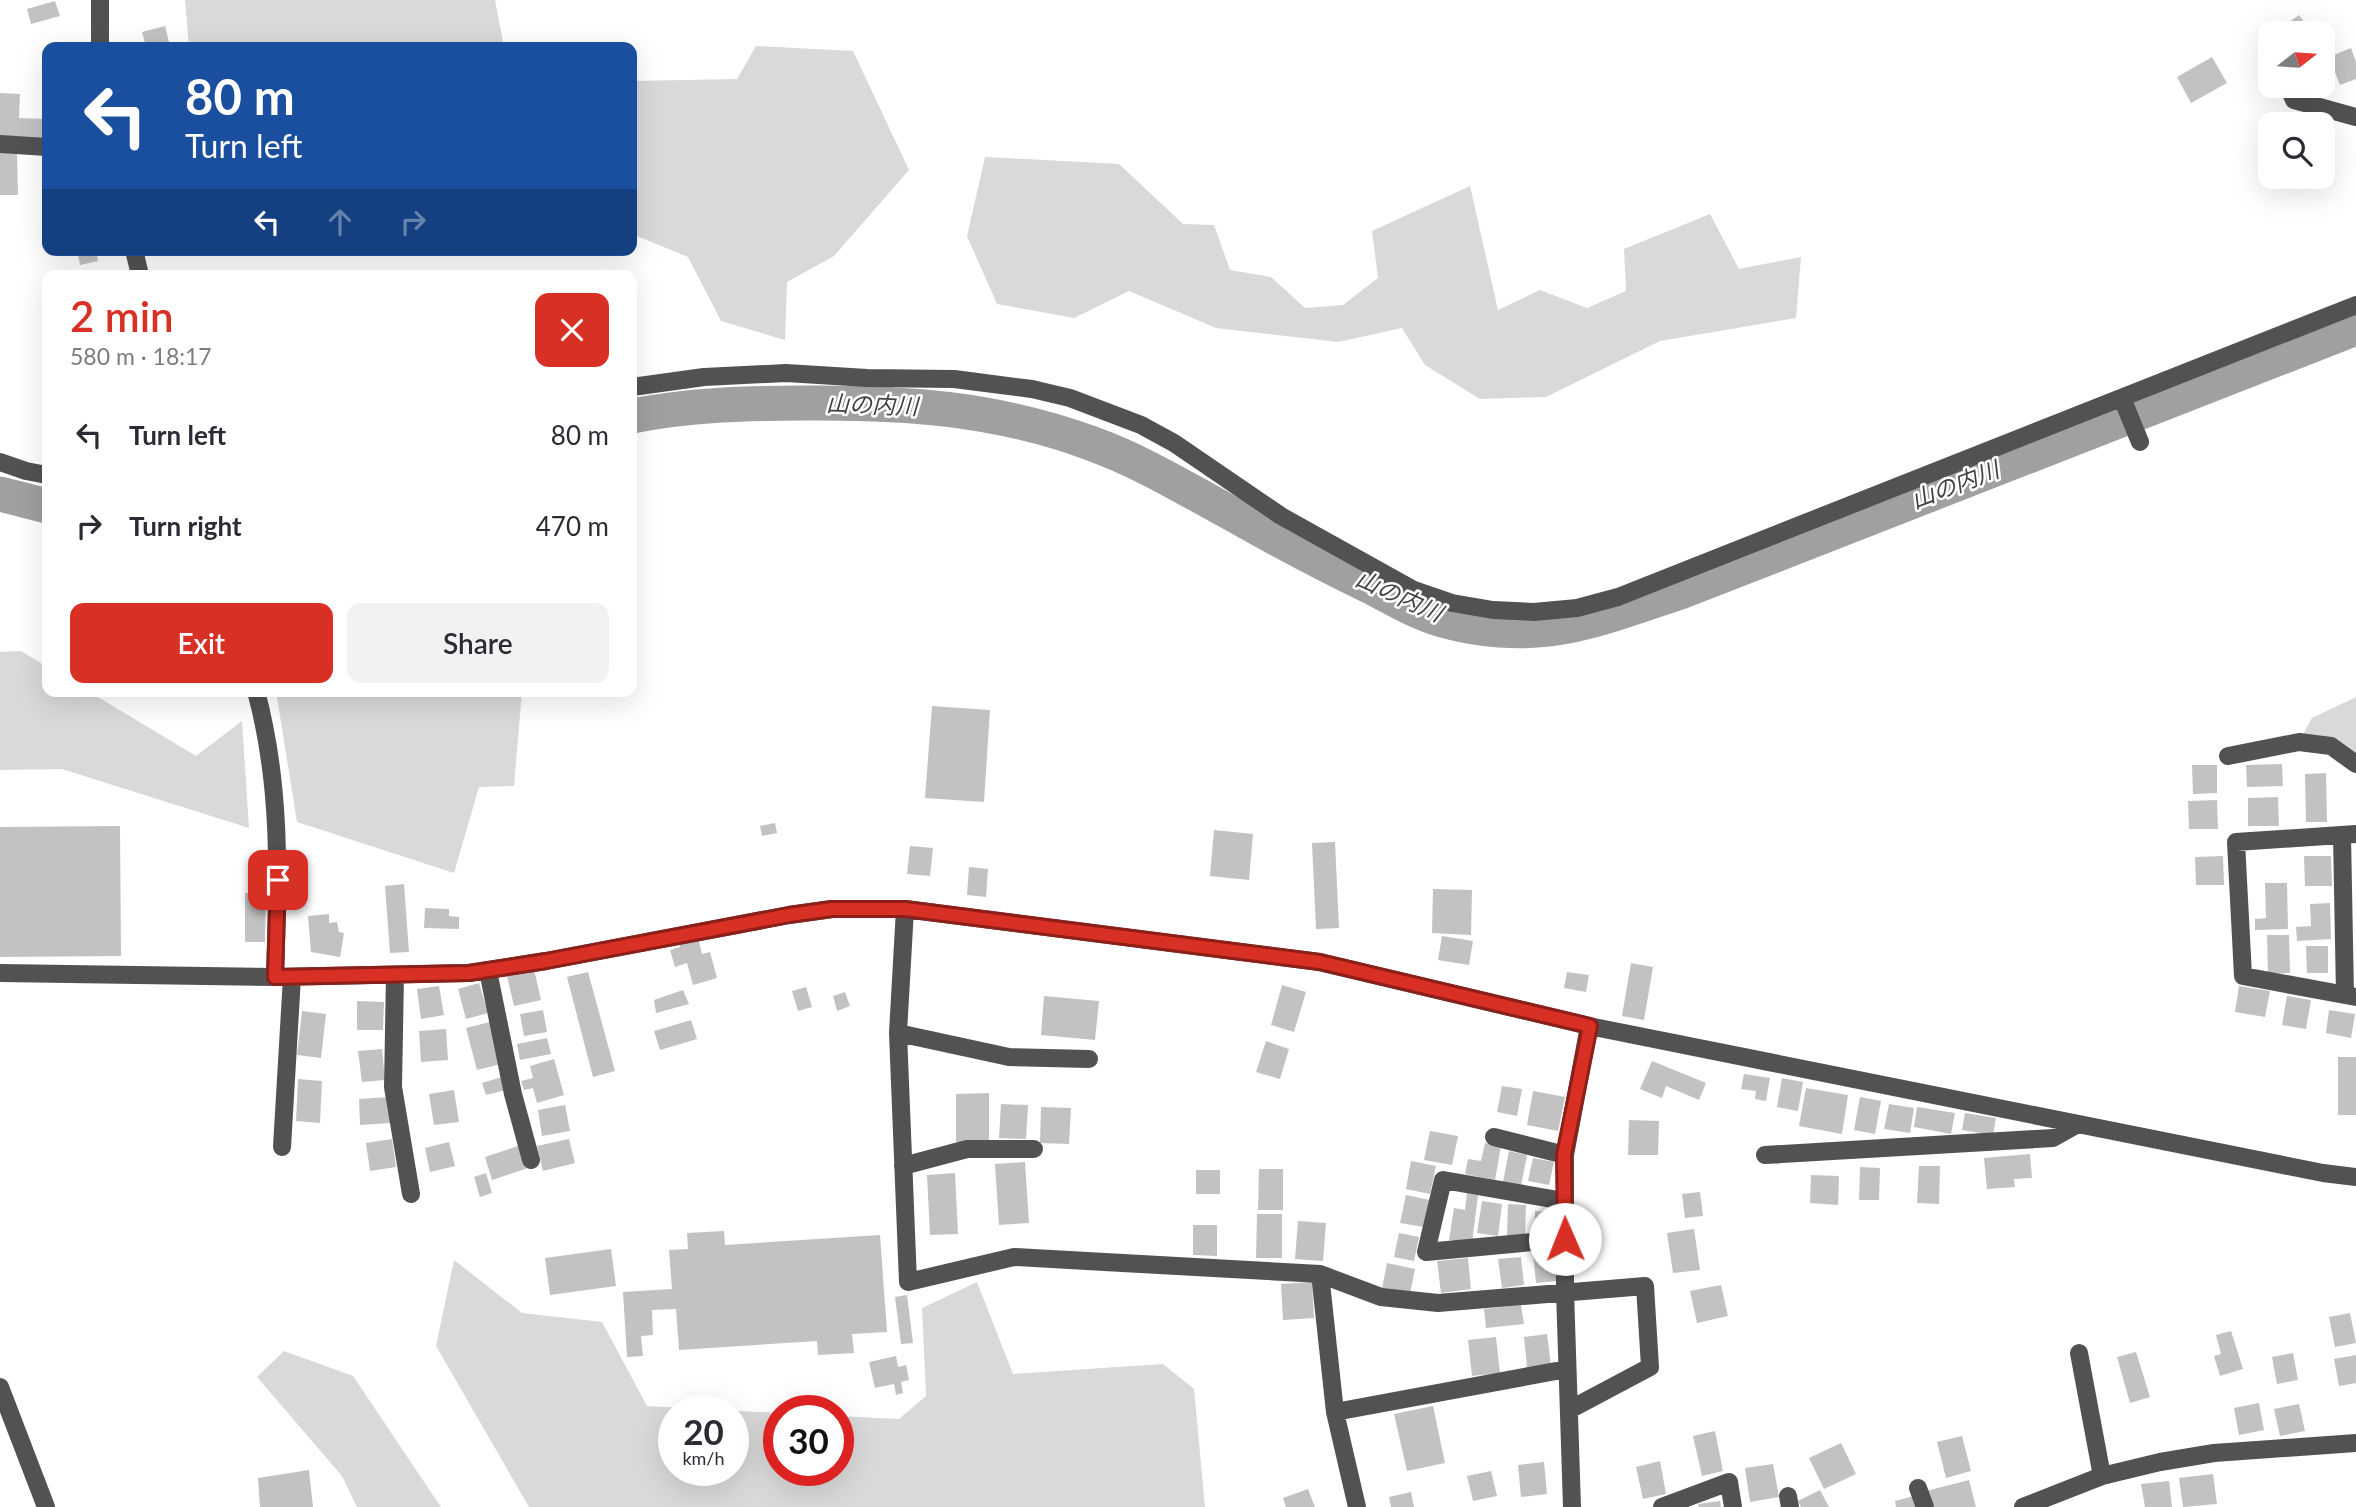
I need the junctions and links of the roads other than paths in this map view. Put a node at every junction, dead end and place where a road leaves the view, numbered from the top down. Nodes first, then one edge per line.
1 (100, 0) edge
2 (100, 42) edge
3 (2293, 98) edge
4 (2356, 117) edge
5 (0, 144) edge
6 (42, 147) edge
7 (2356, 305) edge
8 (637, 386) edge
9 (2122, 398) junction
10 (2140, 442) dead end
11 (0, 462) edge
12 (42, 474) edge
13 (257, 697) edge
14 (2228, 756) dead end
15 (2356, 764) edge
16 (2349, 834) edge
17 (905, 909) junction
18 (488, 971) junction
19 (0, 973) edge
20 (395, 975) junction
21 (284, 977) junction
22 (2351, 996) edge
23 (1590, 1026) junction
24 (898, 1033) junction
25 (1089, 1059) dead end
26 (2078, 1124) junction
27 (1494, 1137) dead end
28 (282, 1147) dead end
29 (1034, 1149) dead end
30 (1765, 1154) dead end
31 (1564, 1155) junction
32 (531, 1160) dead end
33 (903, 1166) junction
34 (2356, 1177) edge
35 (411, 1194) dead end
36 (1564, 1201) junction
37 (1565, 1239) junction
38 (1320, 1274) junction
39 (1565, 1291) junction
40 (2079, 1353) dead end
41 (1567, 1369) junction
42 (0, 1387) edge
43 (1569, 1410) junction
44 (1335, 1412) junction
45 (2356, 1443) edge
46 (2102, 1476) junction
47 (1919, 1488) dead end
48 (1670, 1506) edge
49 (46, 1507) edge
50 (1357, 1507) edge
51 (1570, 1507) edge
52 (1733, 1507) edge
53 (1925, 1507) edge
54 (2023, 1507) edge

1 - 2 street
3 - 4 street
5 - 6 street
7 - 9 street
8 - 9 street
9 - 10 street
11 - 12 street
13 - 21 street
14 - 15 street
16 - 22 street
16 - 22 street
17 - 18 street
17 - 23 street
17 - 24 street
18 - 20 street
18 - 32 street
19 - 21 street
20 - 21 street
20 - 35 street
21 - 28 street
23 - 26 street
23 - 31 street
24 - 25 street
24 - 33 street
26 - 30 street
26 - 34 street
27 - 31 street
29 - 33 street
31 - 36 street
33 - 38 street
36 - 37 street
36 - 37 street
37 - 39 street
38 - 39 street
38 - 44 street
39 - 41 street
39 - 43 street
40 - 46 street
41 - 43 street
41 - 44 street
42 - 49 street
43 - 51 street
44 - 50 street
45 - 46 street
46 - 54 street
47 - 53 street
48 - 52 street

